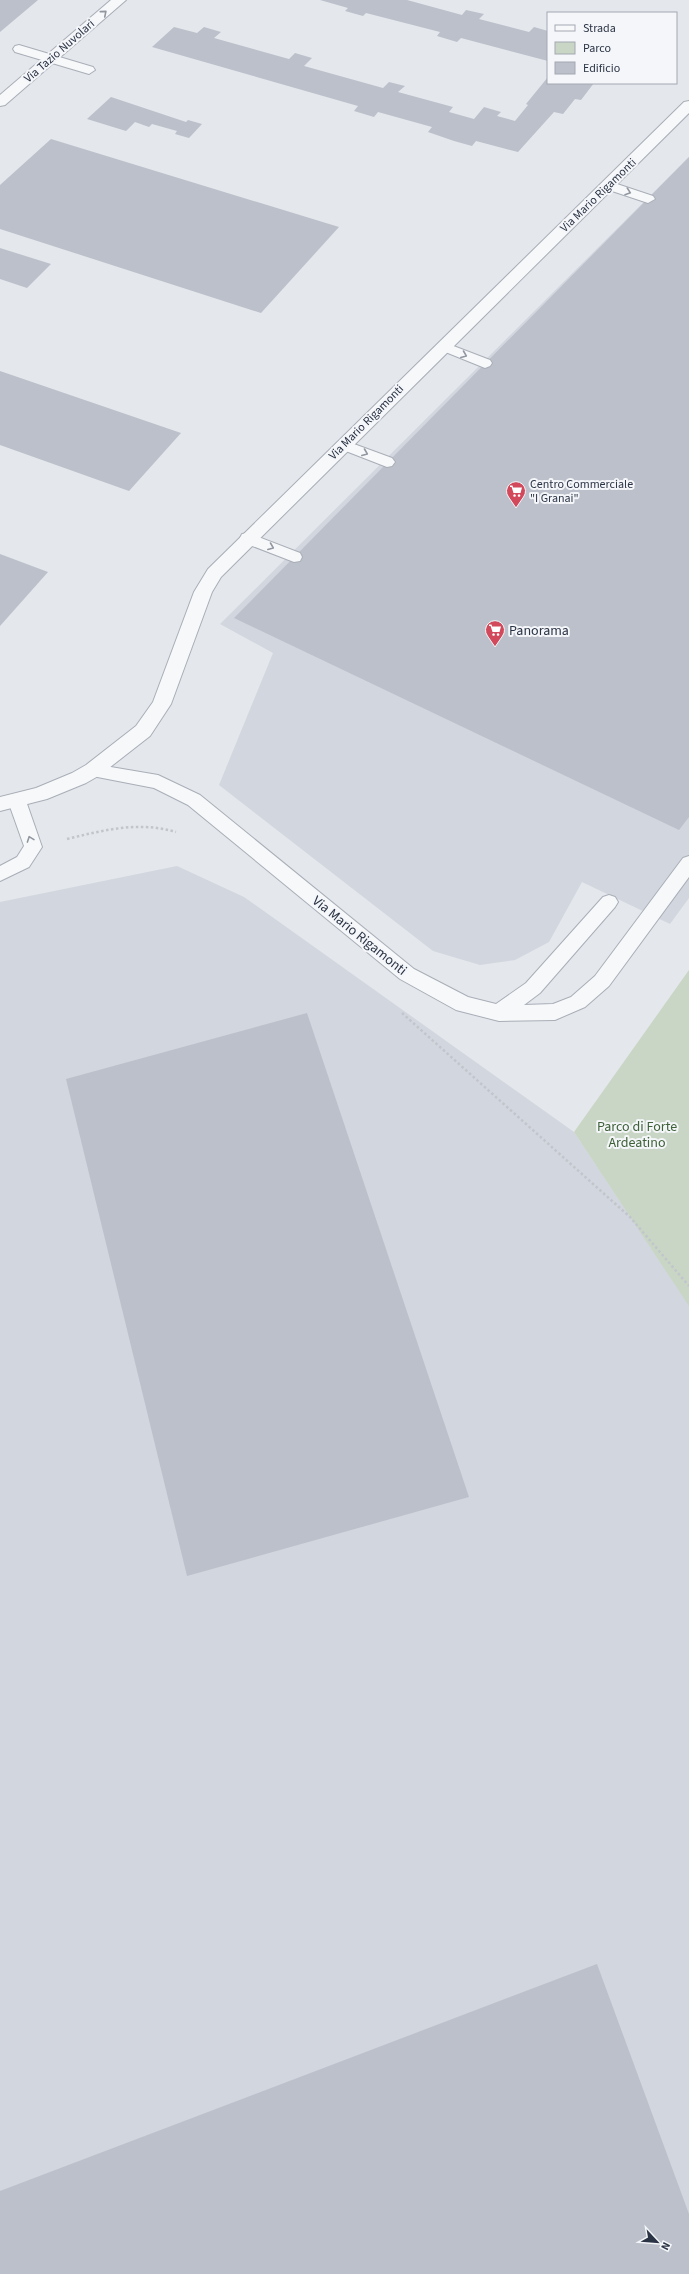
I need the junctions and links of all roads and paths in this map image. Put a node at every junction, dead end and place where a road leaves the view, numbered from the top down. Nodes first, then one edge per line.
1 (119, 0) edge
2 (19, 49) dead end
3 (50, 58) junction
4 (89, 70) dead end
5 (0, 102) edge
6 (689, 105) edge
7 (608, 185) junction
8 (648, 199) dead end
9 (443, 346) junction
10 (485, 363) dead end
11 (343, 444) junction
12 (387, 462) dead end
13 (248, 538) junction
14 (294, 556) dead end
15 (93, 770) junction
16 (8, 802) edge
17 (178, 833) dead end
18 (33, 847) junction
19 (689, 862) edge
20 (0, 874) edge
21 (609, 902) dead end
22 (399, 1010) dead end
23 (499, 1013) junction
24 (689, 1286) edge

3 -> 1 street, Via Tazio Nuvolari
2 - 3 lane
3 - 4 lane
3 - 5 street, Via Tazio Nuvolari
6 - 7 street, Via Mario Rigamonti
7 -> 8 lane
7 - 9 street, Via Mario Rigamonti
9 -> 10 lane
9 - 11 street, Via Mario Rigamonti
11 -> 12 lane
11 - 13 street, Via Mario Rigamonti
13 -> 14 lane
13 - 15 street, Via Mario Rigamonti
15 - 16 street, Via Mario Rigamonti
15 - 23 lane, Via Mario Rigamonti
18 -> 16 lane, Via Mario Rigamonti
17 - 18 path
18 - 20 lane
19 - 23 lane, Via Mario Rigamonti
21 - 23 lane
22 - 24 path

